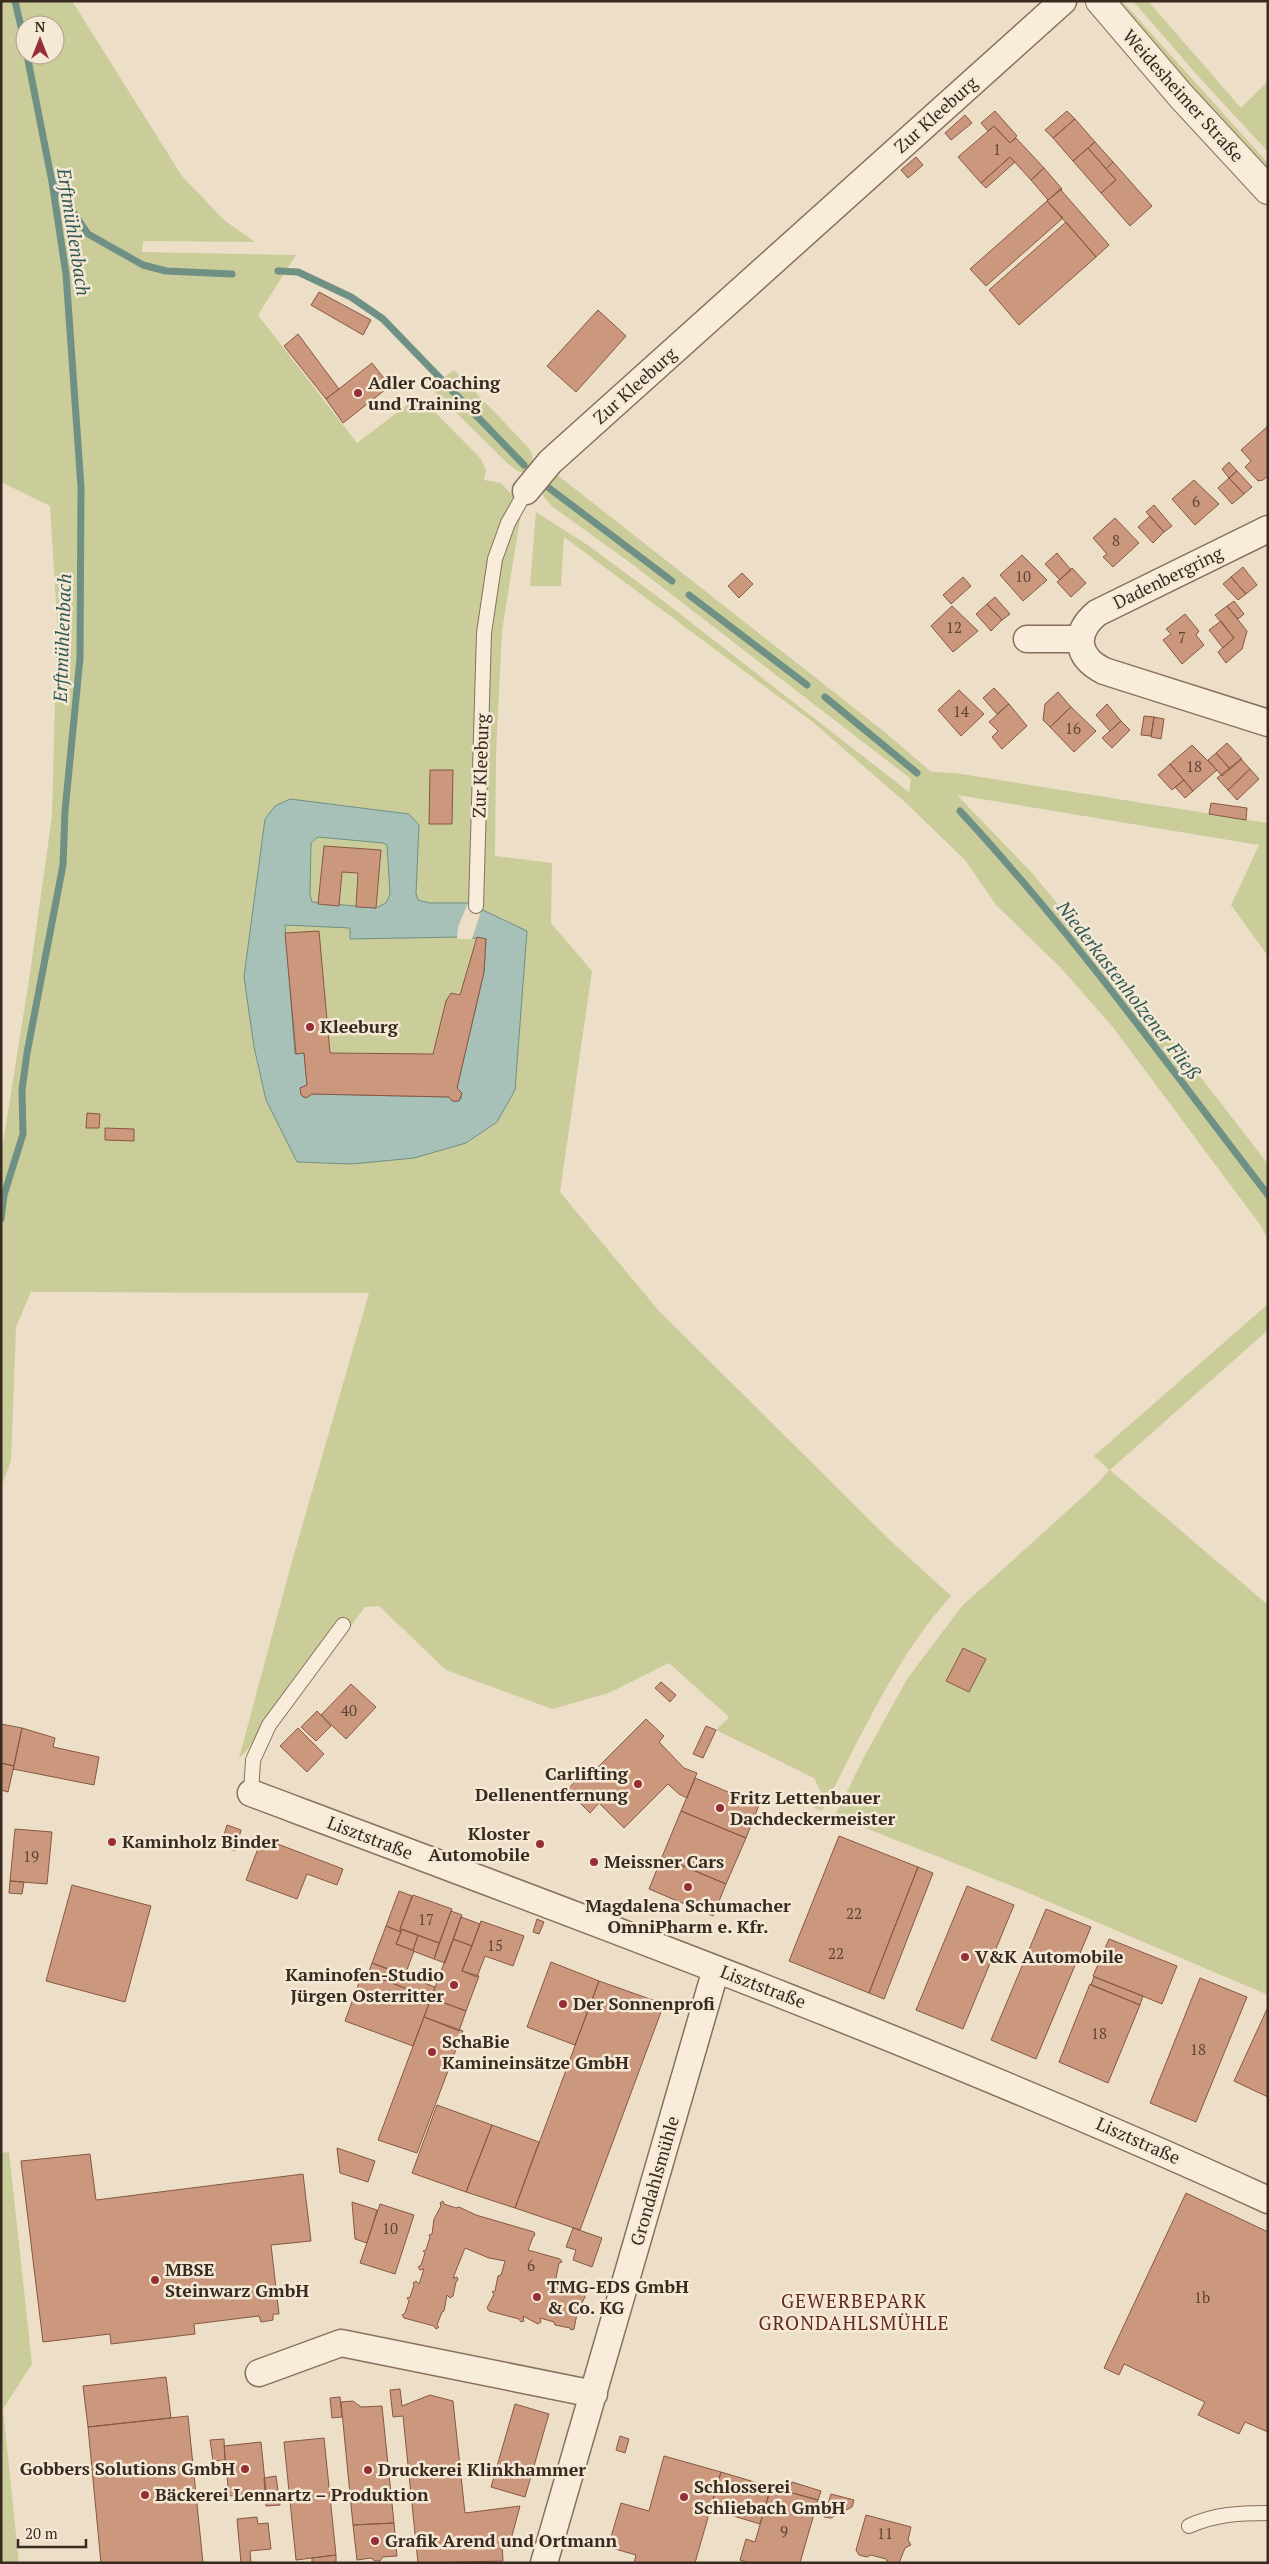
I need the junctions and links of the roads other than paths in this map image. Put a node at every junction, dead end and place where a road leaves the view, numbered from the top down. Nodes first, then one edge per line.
1 (1063, 1) edge
2 (1100, 1) edge
3 (1268, 190) edge
4 (526, 491) joint
5 (1268, 529) edge
6 (1027, 639) dead end
7 (1081, 639) junction
8 (1268, 723) edge
9 (476, 906) dead end
10 (343, 1625) dead end
11 (251, 1793) joint
12 (716, 1969) junction
13 (1268, 2200) edge
14 (259, 2373) dead end
15 (594, 2394) junction
16 (1268, 2513) edge
17 (1189, 2526) dead end
18 (544, 2563) edge

1 - 4 street, Zur Kleeburg
2 - 3 street, Weidesheimer Straße
4 - 9 lane, Zur Kleeburg
5 - 7 street, Dadenbergring
6 - 7 street
7 - 8 street
10 - 11 lane
11 - 12 street, Lisztstraße
12 - 13 street, Lisztstraße
12 - 15 street, Grondahlsmühle
14 - 15 street
15 - 18 street, Grondahlsmühle
16 - 17 lane

